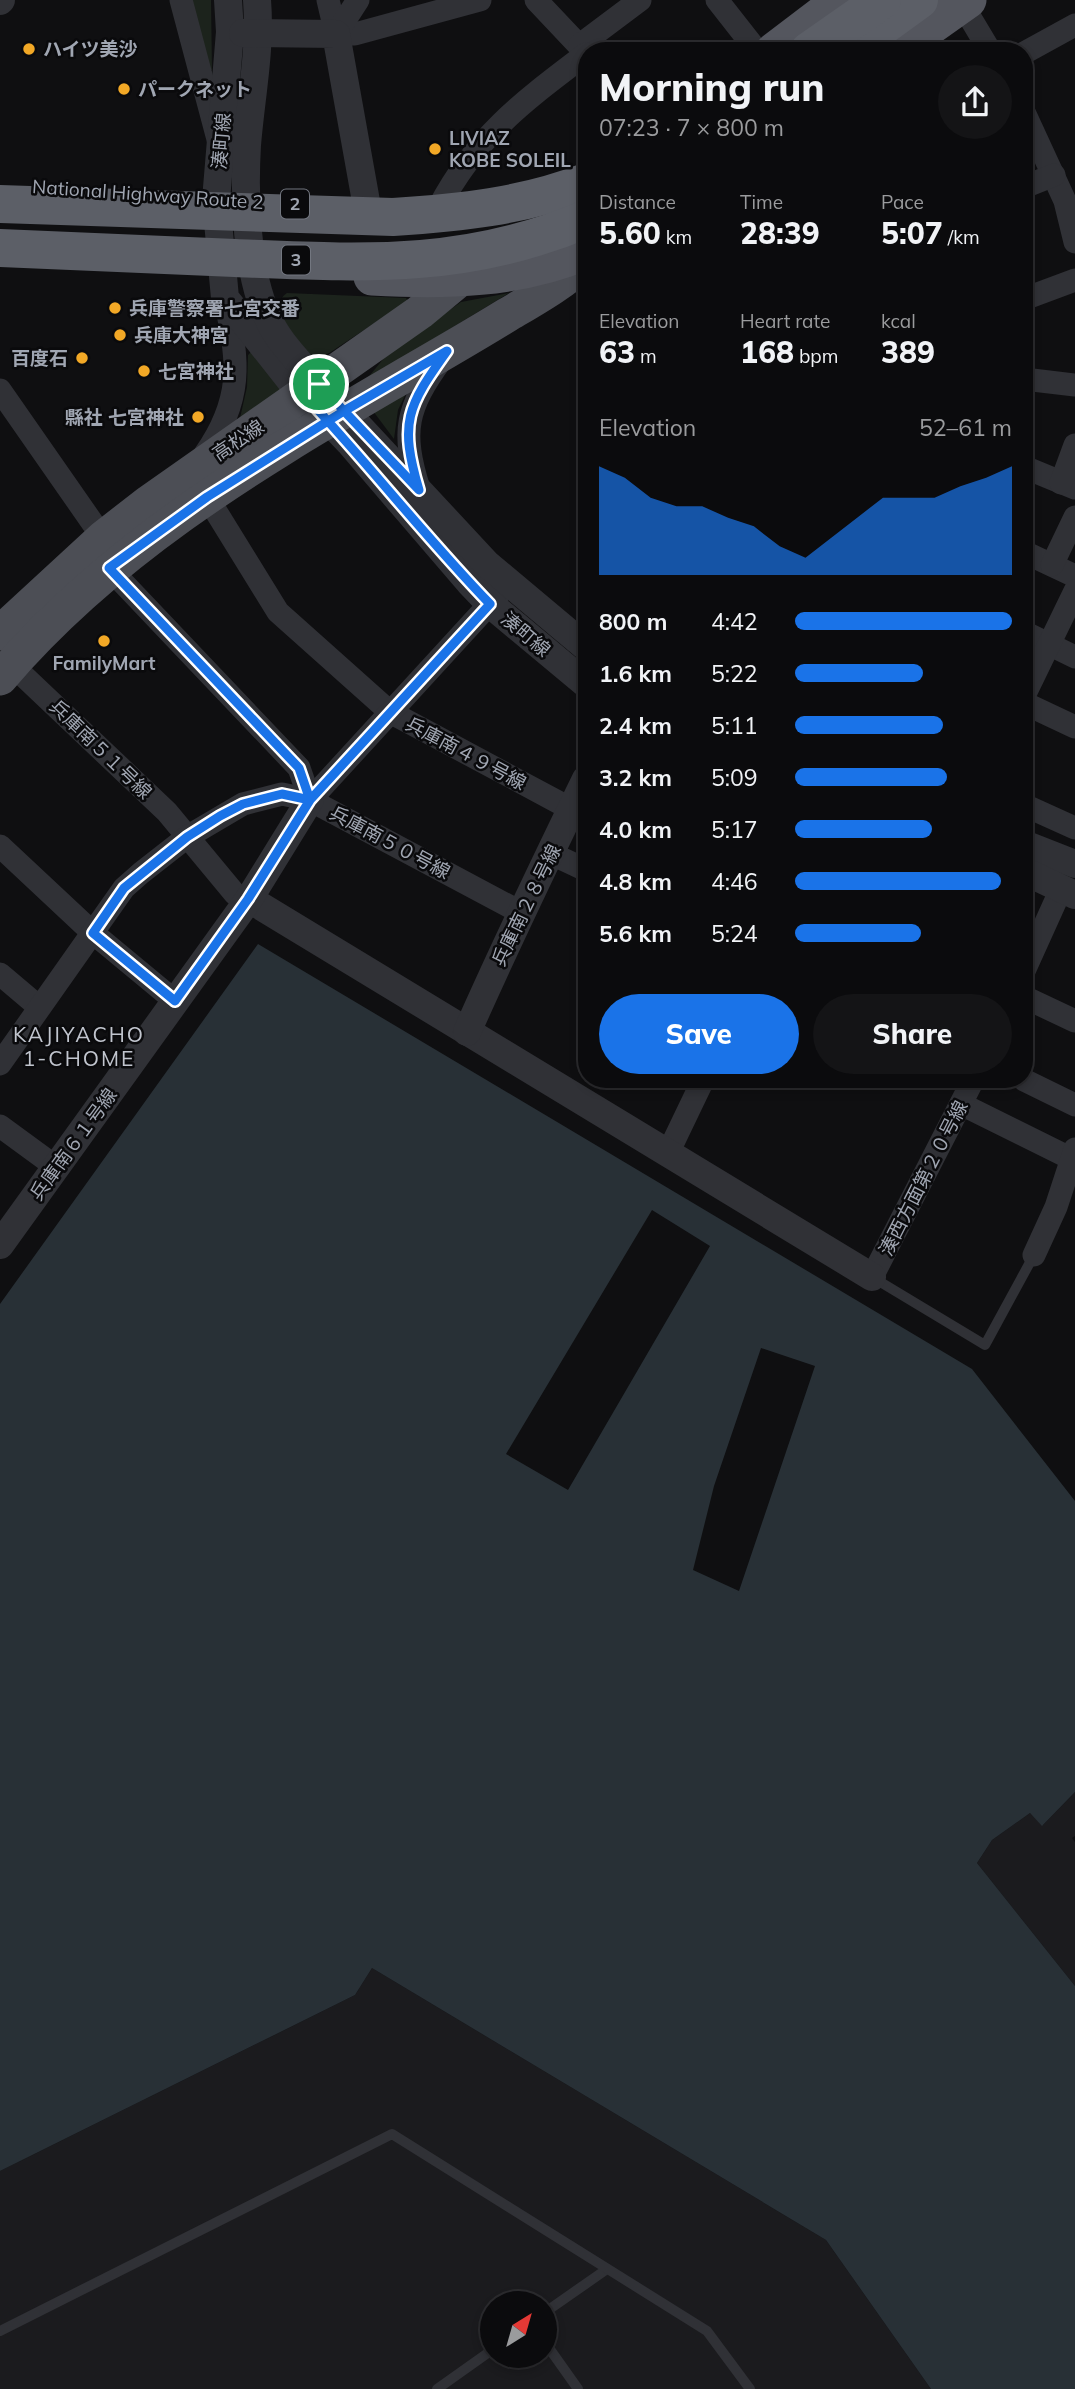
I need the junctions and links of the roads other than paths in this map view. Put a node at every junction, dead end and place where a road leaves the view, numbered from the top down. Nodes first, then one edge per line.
1 (181, 0) edge
2 (228, 0) edge
3 (257, 0) edge
4 (328, 0) edge
5 (358, 0) edge
6 (480, 0) edge
7 (536, 0) edge
8 (640, 0) edge
9 (718, 0) edge
10 (841, 0) edge
11 (881, 0) edge
12 (919, 0) edge
13 (965, 2) edge
14 (1075, 24) edge
15 (230, 32) junction
16 (260, 34) junction
17 (336, 34) junction
18 (594, 42) edge
19 (750, 42) edge
20 (786, 42) edge
21 (822, 42) edge
22 (861, 42) edge
23 (909, 42) edge
24 (985, 42) edge
25 (578, 45) edge
26 (1033, 48) edge
27 (578, 56) edge
28 (1033, 131) edge
29 (220, 145) junction
30 (1054, 175) junction
31 (578, 179) edge
32 (1033, 183) edge
33 (0, 185) edge
34 (578, 185) edge
35 (578, 189) edge
36 (0, 204) edge
37 (366, 207) junction
38 (439, 207) junction
39 (227, 208) junction
40 (578, 222) edge
41 (0, 225) edge
42 (110, 230) junction
43 (1075, 242) edge
44 (0, 248) edge
45 (0, 264) edge
46 (578, 265) edge
47 (578, 266) edge
48 (225, 277) junction
49 (460, 278) junction
50 (1075, 280) edge
51 (1033, 296) edge
52 (447, 351) junction
53 (1033, 380) edge
54 (1075, 384) edge
55 (0, 390) edge
56 (311, 390) junction
57 (336, 416) junction
58 (1075, 444) edge
59 (1033, 471) edge
60 (201, 482) junction
61 (1068, 486) edge
62 (419, 490) junction
63 (1075, 517) edge
64 (106, 553) junction
65 (1033, 556) edge
66 (1052, 565) junction
67 (1075, 576) edge
68 (1075, 591) edge
69 (499, 594) junction
70 (1033, 636) edge
71 (578, 642) edge
72 (1050, 645) junction
73 (1075, 657) edge
74 (4, 658) edge
75 (578, 676) edge
76 (1033, 678) edge
77 (1033, 707) edge
78 (390, 712) junction
79 (1075, 727) edge
80 (578, 795) edge
81 (310, 800) junction
82 (571, 809) junction
83 (1033, 809) edge
84 (1075, 828) edge
85 (187, 837) junction
86 (0, 846) edge
87 (1033, 847) edge
88 (552, 854) junction
89 (1075, 863) edge
90 (578, 866) edge
91 (1033, 878) edge
92 (1033, 886) edge
93 (248, 899) junction
94 (1069, 900) edge
95 (520, 912) junction
96 (93, 933) junction
97 (1033, 954) edge
98 (0, 974) edge
99 (175, 1001) junction
100 (1033, 1001) edge
101 (39, 1007) junction
102 (1075, 1021) edge
103 (467, 1032) junction
104 (0, 1064) edge
105 (1033, 1084) edge
106 (699, 1088) edge
107 (969, 1088) edge
108 (961, 1104) junction
109 (1075, 1105) edge
110 (0, 1126) edge
111 (668, 1153) junction
112 (1073, 1154) edge
113 (56, 1167) junction
114 (0, 1245) edge
115 (1034, 1255) joint
116 (872, 1277) junction
117 (607, 2269) junction
118 (557, 2304) edge
119 (0, 2331) edge
120 (480, 2359) edge
121 (557, 2360) edge
122 (437, 2389) edge
123 (578, 2389) edge
124 (750, 2389) edge

1 - 29 street
2 - 15 street, 湊町線
3 - 16 street, 湊町線
4 - 17 street
5 - 17 street
6 - 17 street
7 - 25 street
8 - 18 street
9 - 19 street
10 - 20 highway
11 - 21 highway
12 - 22 highway
13 - 23 highway
13 - 24 street
14 - 26 street
15 - 16 street
15 - 29 street, 湊町線
16 - 17 street
16 - 39 street, 湊町線
17 - 37 street
27 - 38 street
28 - 30 street
29 - 39 street, 湊町線
30 - 32 street
30 - 43 street
31 - 38 highway, National Highway Route 2 / 2
33 - 39 highway, National Highway Route 2 / 2
34 - 36 highway
35 - 49 main road, 高松線
37 - 38 highway, National Highway Route 2 / 2
37 - 39 highway, National Highway Route 2 / 2
39 - 42 highway
39 - 48 street, 湊町線
40 - 44 highway, 3
41 - 42 highway
42 - 48 highway
45 - 48 highway
46 - 49 highway
47 - 52 main road, 高松線
48 - 49 highway
48 - 56 street, 湊町線
48 - 56 street, 湊町線
48 - 60 street
49 - 56 main road, 高松線
50 - 51 street
52 - 57 main road, 高松線
52 - 62 street
53 - 54 street
55 - 64 street, 兵庫南５０号線
56 - 57 street, 湊町線
56 - 60 main road, 高松線
57 - 60 main road, 高松線
57 - 62 street, 湊町線
57 - 69 street, 湊町線
58 - 61 street
59 - 61 street
60 - 64 main road, 高松線
60 - 78 street, 兵庫南４９号線
62 - 69 street, 湊町線
63 - 66 street
64 - 74 main road, 高松線
64 - 81 street, 兵庫南５０号線
65 - 66 street
66 - 67 street
68 - 72 street
69 - 71 street, 湊町線
69 - 75 street, 湊町線
69 - 78 street
70 - 72 street
72 - 73 street
72 - 76 street
74 - 85 street, 兵庫南５１号線
77 - 79 street
78 - 81 street
78 - 82 street, 兵庫南４９号線
80 - 82 street, 兵庫南２８号線
81 - 85 street
81 - 93 street, 兵庫南６１号線
81 - 95 street, 兵庫南５０号線
82 - 88 street, 兵庫南２８号線
83 - 84 street
85 - 93 street, 兵庫南５１号線
85 - 96 street
86 - 96 street
87 - 89 street
88 - 90 street
88 - 95 street, 兵庫南２８号線
91 - 94 street
92 - 94 street
93 - 99 street, 兵庫南６１号線
93 - 103 street
94 - 97 street
95 - 103 street, 兵庫南２８号線
96 - 99 street
96 - 101 street
98 - 101 street
99 - 113 street, 兵庫南６１号線
100 - 102 street
101 - 104 street
103 - 111 street
105 - 109 street
106 - 111 street
107 - 108 street, 湊西方面第２０号線
108 - 112 street
108 - 116 street, 湊西方面第２０号線
110 - 113 street
111 - 116 street
112 - 115 street
113 - 114 street, 兵庫南６１号線
115 - 116 lane
117 - 118 lane
117 - 119 lane
117 - 124 lane
120 - 122 lane
121 - 123 lane

